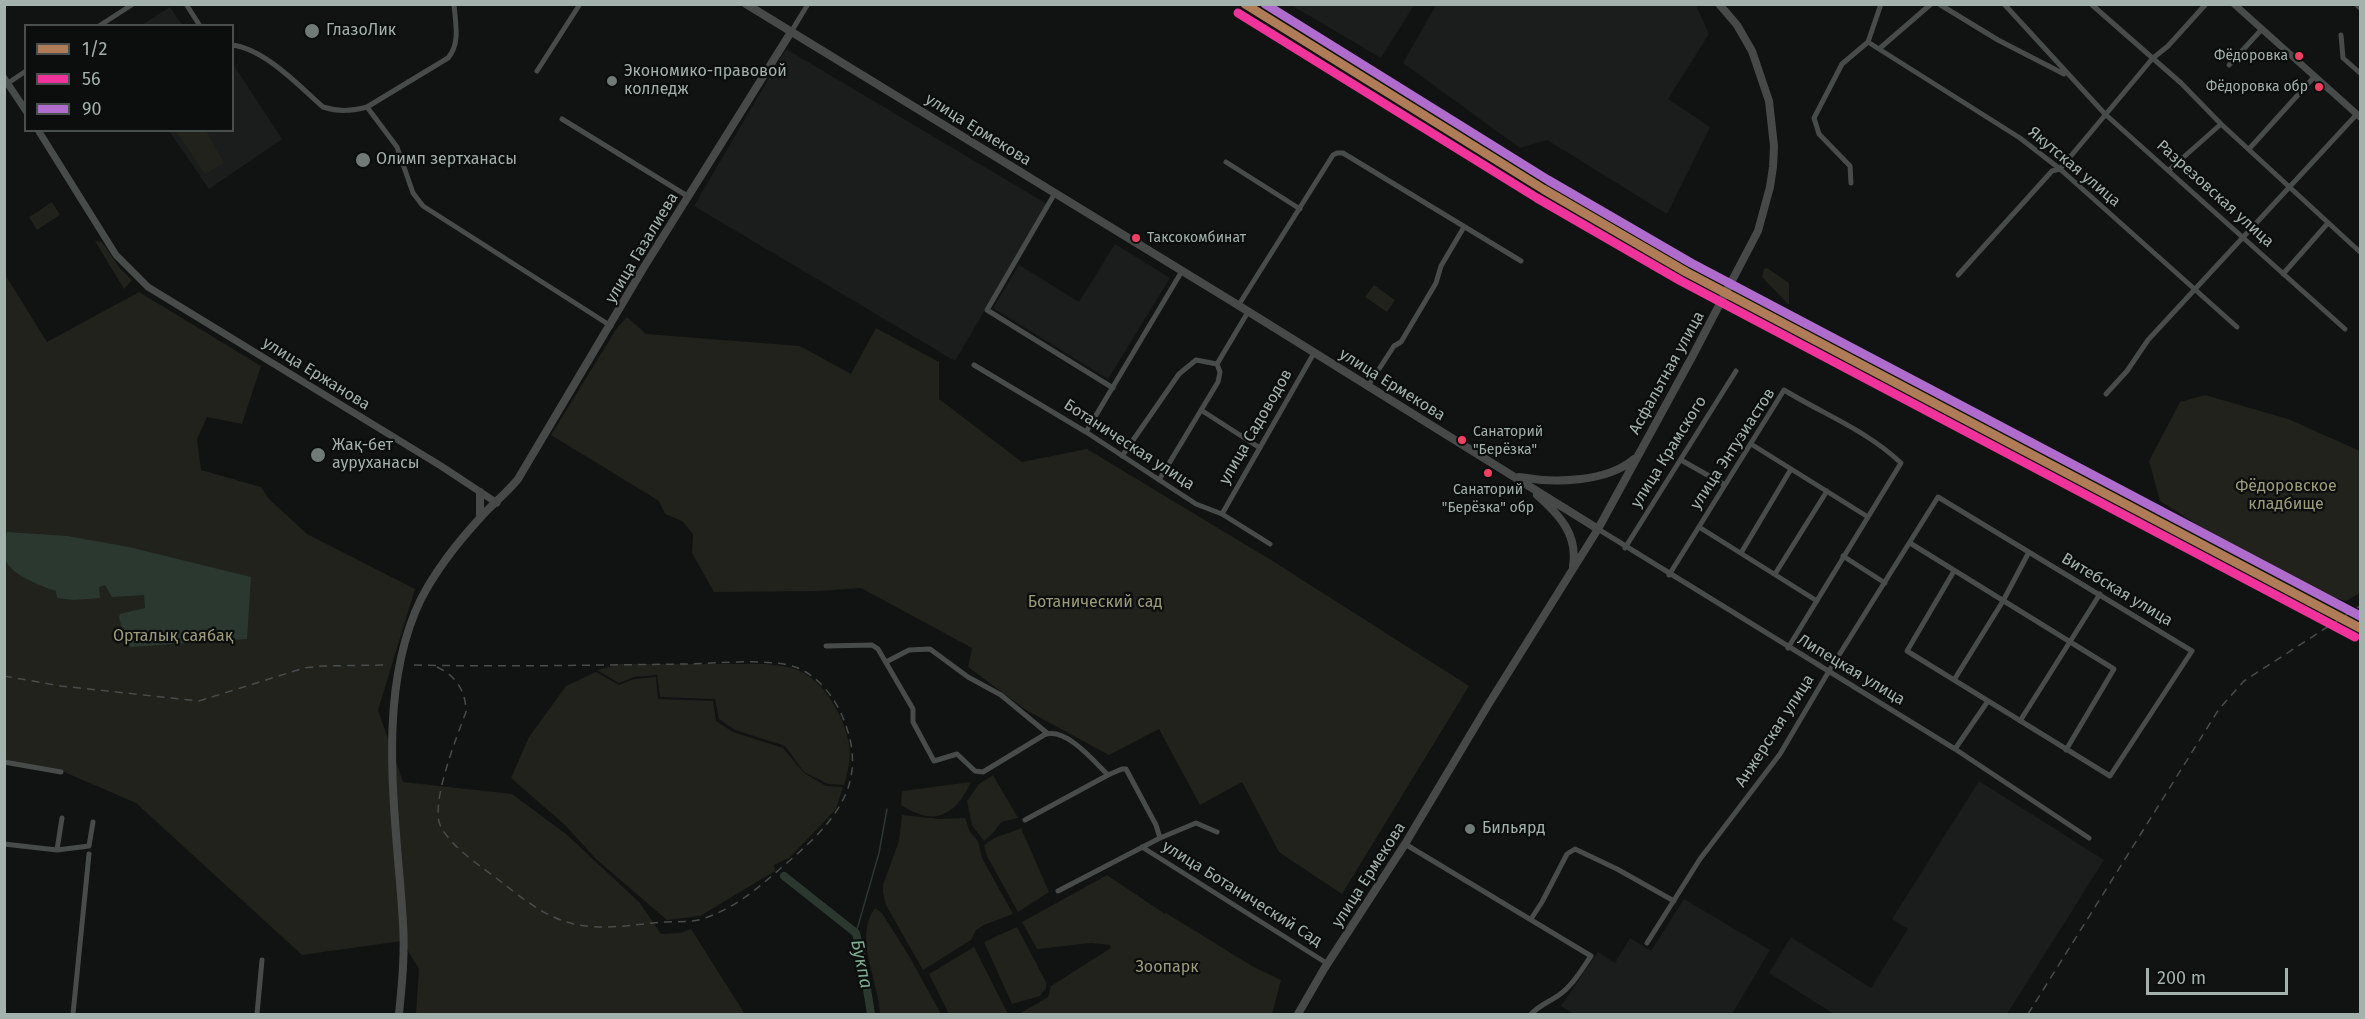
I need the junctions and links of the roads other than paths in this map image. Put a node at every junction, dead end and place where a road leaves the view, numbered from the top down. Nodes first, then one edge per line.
1 (133, 4) edge
2 (186, 4) edge
3 (454, 4) edge
4 (580, 4) edge
5 (746, 4) edge
6 (808, 4) edge
7 (1719, 4) edge
8 (1881, 4) edge
9 (1931, 4) edge
10 (1939, 4) edge
11 (2004, 4) edge
12 (2091, 4) edge
13 (2206, 4) edge
14 (2234, 4) edge
15 (2356, 4) edge
16 (2361, 8) edge
17 (102, 24) edge
18 (199, 24) edge
19 (2262, 29) junction
20 (791, 32) junction
21 (2341, 35) dead end
22 (1868, 42) junction
23 (234, 45) edge
24 (1879, 49) junction
25 (2152, 59) junction
26 (2229, 65) dead end
27 (537, 71) dead end
28 (24, 72) edge
29 (2361, 73) edge
30 (2068, 76) junction
31 (2315, 76) junction
32 (6, 80) edge
33 (367, 107) junction
34 (24, 108) edge
35 (2105, 114) junction
36 (2359, 116) edge
37 (561, 119) dead end
38 (2221, 124) junction
39 (39, 132) edge
40 (2249, 149) junction
41 (1226, 162) dead end
42 (2060, 170) junction
43 (2169, 170) junction
44 (1851, 183) dead end
45 (2289, 187) junction
46 (1055, 194) junction
47 (689, 196) junction
48 (1300, 209) junction
49 (2328, 223) junction
50 (1464, 227) junction
51 (2243, 239) junction
52 (2361, 252) edge
53 (1521, 261) dead end
54 (1182, 271) junction
55 (2283, 274) junction
56 (1959, 275) dead end
57 (2195, 289) junction
58 (1238, 306) junction
59 (1248, 312) junction
60 (611, 326) junction
61 (2237, 327) dead end
62 (2345, 329) dead end
63 (1314, 353) junction
64 (1217, 364) junction
65 (974, 365) dead end
66 (1736, 371) dead end
67 (1368, 386) junction
68 (1113, 388) junction
69 (2106, 394) dead end
70 (1201, 410) junction
71 (1086, 432) junction
72 (1751, 444) junction
73 (1260, 448) junction
74 (1122, 456) junction
75 (1637, 456) junction
76 (1681, 460) junction
77 (1791, 469) junction
78 (1512, 476) junction
79 (1159, 480) junction
80 (1725, 485) junction
81 (1827, 491) junction
82 (480, 492) junction
83 (1938, 497) joint
84 (496, 503) junction
85 (1221, 514) junction
86 (1868, 517) junction
87 (480, 518) junction
88 (1699, 526) junction
89 (1598, 530) junction
90 (1910, 543) junction
91 (1270, 544) dead end
92 (1625, 548) junction
93 (2029, 552) junction
94 (1741, 553) junction
95 (1843, 556) junction
96 (1572, 570) junction
97 (1954, 571) junction
98 (1774, 574) junction
99 (1669, 575) junction
100 (1885, 583) junction
101 (2100, 594) junction
102 (1816, 601) junction
103 (2003, 601) junction
104 (2069, 642) junction
105 (826, 646) dead end
106 (1788, 648) junction
107 (886, 662) junction
108 (1829, 672) junction
109 (1954, 680) junction
110 (1988, 701) junction
111 (2020, 721) junction
112 (1047, 733) junction
113 (1955, 749) junction
114 (2066, 750) junction
115 (4, 762) edge
116 (61, 772) dead end
117 (1108, 775) junction
118 (62, 818) dead end
119 (1025, 820) dead end
120 (93, 822) dead end
121 (1217, 832) dead end
122 (1160, 838) junction
123 (2089, 838) dead end
124 (4, 844) edge
125 (1405, 844) junction
126 (1142, 847) junction
127 (57, 850) junction
128 (89, 854) dead end
129 (1058, 891) dead end
130 (1674, 901) junction
131 (1531, 919) junction
132 (1647, 943) dead end
133 (262, 960) dead end
134 (1328, 964) junction
135 (73, 1014) edge
136 (257, 1014) edge
137 (399, 1014) edge
138 (1298, 1014) edge
139 (1531, 1014) edge

1 - 17 street
2 - 18 street
3 - 33 street
4 - 27 street
5 - 20 main road, улица Ермекова
6 - 20 street, улица Газалиева
7 - 75 main road, Асфальтная улица
8 - 22 street
9 - 24 street
10 - 30 street, Разрезовская улица
11 - 30 street, Разрезовская улица
12 - 25 street
13 - 25 street
14 - 19 street
15 - 16 street
19 - 26 street
19 - 31 street
20 - 46 main road, улица Ермекова
20 - 47 main road, улица Газалиева
21 - 29 street
22 - 24 street, Якутская улица
22 - 44 street
23 - 33 street
24 - 42 street, Якутская улица
25 - 35 street
25 - 38 street
28 - 32 street
30 - 35 street, Разрезовская улица
31 - 36 street
31 - 40 street
32 - 34 street
33 - 60 street
35 - 42 street
35 - 43 street, Разрезовская улица
36 - 45 street
37 - 47 street
38 - 40 street
38 - 43 street
39 - 82 street, улица Ержанова
40 - 45 street
41 - 48 street
42 - 56 street
42 - 57 street, Якутская улица
43 - 51 street, Разрезовская улица
45 - 49 street
45 - 51 street
46 - 54 main road, улица Ермекова
46 - 68 street
47 - 60 main road, улица Газалиева
48 - 50 street
48 - 58 street
49 - 52 street
49 - 55 street
50 - 53 street
50 - 67 street
51 - 55 street, Разрезовская улица
51 - 57 street
54 - 58 main road, улица Ермекова
54 - 68 street
55 - 62 street, Разрезовская улица
57 - 61 street, Якутская улица
57 - 69 street
58 - 59 main road, улица Ермекова
59 - 63 main road, улица Ермекова
59 - 64 street
60 - 84 main road, улица Газалиева
63 - 67 main road, улица Ермекова
63 - 73 street, улица Садоводов
64 - 70 street
64 - 74 street
65 - 71 street, Ботаническая улица
66 - 76 street, улица Крамского
67 - 78 main road, улица Ермекова
68 - 71 street
70 - 73 street
70 - 79 street
71 - 74 street, Ботаническая улица
72 - 77 street
72 - 80 street, улица Энтузиастов
72 - 86 street, улица Энтузиастов
73 - 85 street, улица Садоводов
74 - 79 street, Ботаническая улица
75 - 78 main road
75 - 89 main road, Асфальтная улица
76 - 80 street
76 - 92 street, улица Крамского
77 - 81 street
77 - 94 street
78 - 89 main road, улица Ермекова
78 - 96 main road
79 - 85 street, Ботаническая улица
80 - 88 street, улица Энтузиастов
81 - 86 street
81 - 98 street
82 - 84 street, улица Ержанова
82 - 87 main road
83 - 90 street, Анжерская улица
83 - 93 street, Витебская улица
84 - 87 main road, улица Газалиева
85 - 91 street, Ботаническая улица
86 - 95 street
87 - 137 main road, улица Газалиева
88 - 94 street
88 - 99 street, улица Энтузиастов
89 - 92 street, Липецкая улица
89 - 96 main road, улица Ермекова
90 - 97 street
90 - 100 street, Анжерская улица
92 - 99 street, Липецкая улица
93 - 101 street, Витебская улица
93 - 103 street
94 - 98 street
95 - 100 street
95 - 102 street
96 - 125 main road, улица Ермекова
97 - 103 street
97 - 109 street
98 - 102 street
99 - 106 street, Липецкая улица
100 - 108 street, Анжерская улица
101 - 104 street
101 - 114 street, Витебская улица
102 - 106 street
103 - 104 street
103 - 109 street
104 - 111 street
104 - 114 street
105 - 107 street
106 - 108 street, Липецкая улица
107 - 112 street
107 - 112 street
108 - 113 street, Липецкая улица
108 - 130 street, Анжерская улица
109 - 110 street
110 - 111 street
110 - 113 street
111 - 114 street
112 - 117 street
113 - 123 street, Липецкая улица
115 - 116 street
117 - 119 street
117 - 122 street, улица Ботанический Сад
118 - 127 street
120 - 127 street
121 - 122 street
122 - 126 street
124 - 127 street
125 - 131 street
125 - 134 main road, улица Ермекова
126 - 129 street
126 - 134 street, улица Ботанический Сад
128 - 135 street
130 - 131 street
130 - 132 street, Анжерская улица
131 - 139 street
133 - 136 street
134 - 138 main road, улица Ермекова

